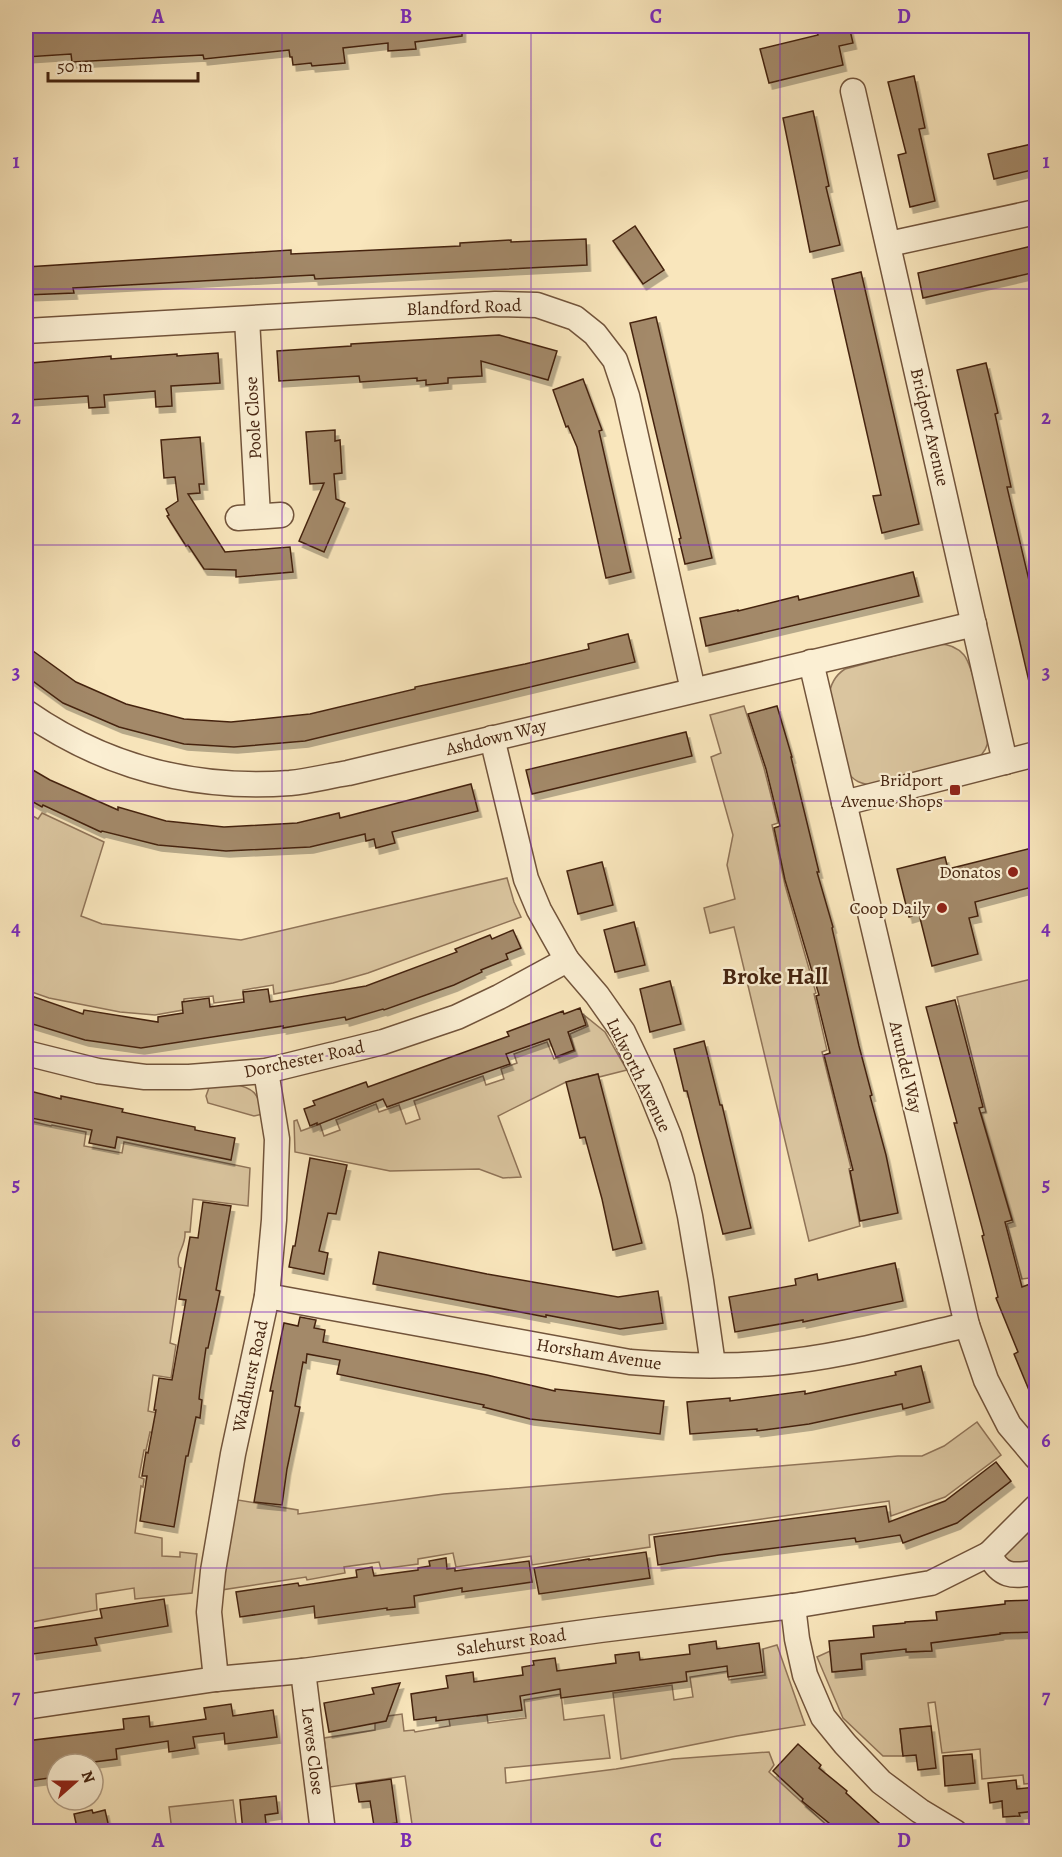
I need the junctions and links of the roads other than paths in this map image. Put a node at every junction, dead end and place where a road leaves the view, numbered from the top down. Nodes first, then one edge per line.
1 (855, 89) dead end
2 (1036, 212) edge
3 (889, 244) junction
4 (247, 320) junction
5 (26, 331) edge
6 (259, 516) dead end
7 (974, 624) junction
8 (811, 662) junction
9 (693, 690) junction
10 (26, 712) edge
11 (492, 738) junction
12 (1036, 754) edge
13 (1005, 762) junction
14 (844, 803) junction
15 (567, 960) junction
16 (26, 1053) edge
17 (266, 1071) junction
18 (267, 1296) junction
19 (967, 1325) junction
20 (713, 1365) junction
21 (1036, 1457) edge
22 (1036, 1507) edge
23 (989, 1554) junction
24 (1036, 1573) edge
25 (793, 1606) junction
26 (303, 1671) junction
27 (216, 1679) junction
28 (26, 1707) edge
29 (323, 1832) edge
30 (955, 1832) edge

1 - 3 street, Bridport Avenue
2 - 3 street
3 - 7 street, Bridport Avenue
4 - 5 street, Blandford Road
4 - 6 street, Poole Close
4 - 9 street, Blandford Road
7 - 8 street, Ashdown Way
7 - 13 street, Bridport Avenue
8 - 9 street, Ashdown Way
8 - 14 street, Arundel Way
9 - 11 street, Ashdown Way
10 - 11 street, Ashdown Way
11 - 15 street, Lulworth Avenue
12 - 13 street
13 - 14 street
14 - 19 street, Arundel Way
15 - 17 street, Dorchester Road
15 - 20 street, Lulworth Avenue
16 - 17 street, Dorchester Road
17 - 18 street, Wadhurst Road
18 - 20 street, Horsham Avenue
18 - 27 street, Wadhurst Road
19 - 20 street, Horsham Avenue
19 - 21 street, Arundel Way
22 - 23 street, Salehurst Road
23 - 24 street
23 - 25 street, Salehurst Road
25 - 26 street, Salehurst Road
25 - 30 street
26 - 27 street, Salehurst Road
26 - 29 street, Lewes Close
27 - 28 street, Salehurst Road

